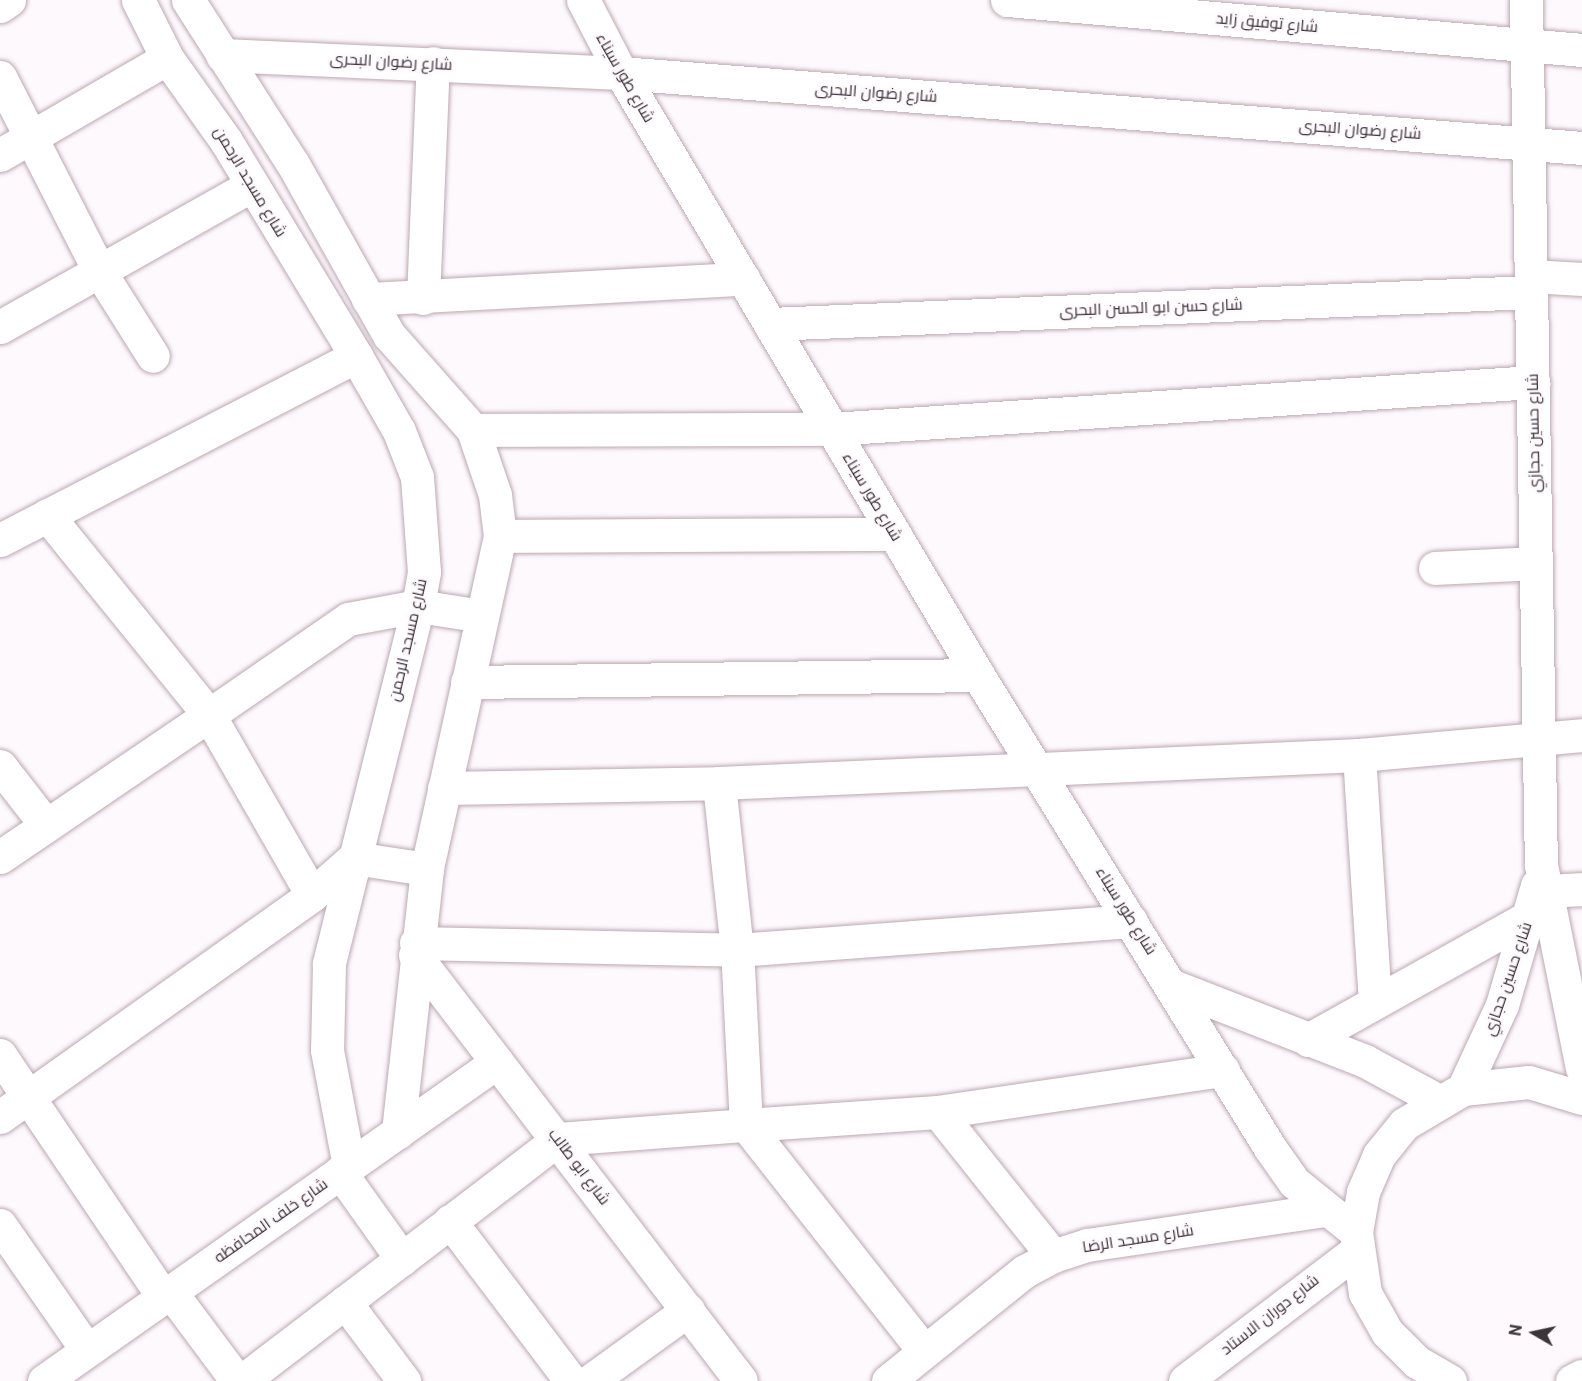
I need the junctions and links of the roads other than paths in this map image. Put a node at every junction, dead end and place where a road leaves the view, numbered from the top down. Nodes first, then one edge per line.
1 (9, 0) edge
2 (138, 0) edge
3 (188, 0) edge
4 (582, 0) edge
5 (1007, 0) edge
6 (1526, 0) edge
7 (0, 6) edge
8 (1527, 45) junction
9 (1582, 50) edge
10 (222, 55) junction
11 (167, 58) junction
12 (433, 63) junction
13 (621, 74) junction
14 (0, 77) edge
15 (30, 140) junction
16 (1529, 143) junction
17 (1582, 148) edge
18 (0, 155) edge
19 (252, 185) junction
20 (100, 272) junction
21 (744, 279) junction
22 (1582, 279) edge
23 (1531, 284) junction
24 (423, 298) junction
25 (368, 299) junction
26 (770, 324) junction
27 (0, 327) edge
28 (153, 356) dead end
29 (356, 356) junction
30 (1533, 382) junction
31 (832, 429) junction
32 (474, 430) junction
33 (47, 515) junction
34 (894, 534) junction
35 (500, 536) junction
36 (0, 540) edge
37 (1536, 563) junction
38 (1435, 568) dead end
39 (418, 606) junction
40 (482, 616) junction
41 (978, 675) junction
42 (467, 682) junction
43 (209, 715) junction
44 (1582, 735) edge
45 (1539, 736) junction
46 (1359, 755) junction
47 (0, 766) edge
48 (1037, 769) junction
49 (719, 783) junction
50 (444, 788) junction
51 (46, 825) junction
52 (0, 857) edge
53 (354, 858) junction
54 (427, 869) junction
55 (1582, 889) edge
56 (1539, 891) junction
57 (312, 895) junction
58 (1131, 921) junction
59 (416, 949) junction
60 (737, 950) junction
61 (1173, 986) junction
62 (1375, 1000) junction
63 (1308, 1040) junction
64 (0, 1055) edge
65 (498, 1062) junction
66 (1582, 1068) edge
67 (1223, 1070) junction
68 (1450, 1094) junction
69 (1582, 1098) edge
70 (28, 1099) junction
71 (938, 1112) junction
72 (0, 1117) edge
73 (746, 1125) junction
74 (398, 1132) junction
75 (558, 1139) junction
76 (345, 1169) junction
77 (1323, 1210) junction
78 (450, 1221) junction
79 (0, 1225) edge
80 (1356, 1242) junction
81 (1053, 1256) junction
82 (402, 1259) junction
83 (167, 1294) junction
84 (345, 1302) junction
85 (688, 1310) junction
86 (87, 1350) junction
87 (924, 1352) junction
88 (1582, 1376) edge
89 (44, 1381) edge
90 (237, 1381) edge
91 (242, 1381) edge
92 (404, 1381) edge
93 (571, 1381) edge
94 (590, 1381) edge
95 (741, 1381) edge
96 (888, 1381) edge
97 (1185, 1381) edge
98 (1450, 1381) edge
99 (1572, 1381) edge

1 - 7 street
2 - 11 street, شارع مسجد الرحمن
3 - 10 street
4 - 13 street, شارع طور سيناء
5 - 8 street, شارع توفيق زايد
6 - 8 street, شارع حسين حجازي
8 - 9 street, شارع توفيق زايد
8 - 16 street, شارع حسين حجازي
10 - 12 street, شارع رضوان البحرى
10 - 25 street
11 - 15 street
11 - 19 street, شارع مسجد الرحمن
12 - 13 street, شارع رضوان البحرى
12 - 24 street
13 - 16 street, شارع رضوان البحرى
13 - 21 street, شارع طور سيناء
14 - 15 street
15 - 18 street
15 - 20 street
16 - 17 street, شارع رضوان البحرى
16 - 23 street, شارع حسين حجازي
19 - 20 street
19 - 29 street, شارع مسجد الرحمن
20 - 27 street
20 - 28 street
21 - 24 street
21 - 26 street, شارع طور سيناء
22 - 23 street, شارع حسن ابو الحسن البحرى
23 - 26 street, شارع حسن ابو الحسن البحرى
23 - 30 street, شارع حسين حجازي
24 - 25 street
25 - 32 street
26 - 31 street, شارع طور سيناء
29 - 33 street
29 - 39 street, شارع مسجد الرحمن
30 - 31 street
30 - 37 street, شارع حسين حجازي
31 - 32 street
31 - 34 street, شارع طور سيناء
32 - 35 street
33 - 36 street
33 - 43 street
34 - 35 street
34 - 41 street, شارع طور سيناء
35 - 40 street
37 - 38 street
37 - 45 street, شارع حسين حجازي
39 - 40 street
39 - 43 street
39 - 53 street, شارع مسجد الرحمن
40 - 42 street
41 - 42 street
41 - 48 street, شارع طور سيناء
42 - 50 street
43 - 51 street
43 - 57 street
44 - 45 street
45 - 46 street
45 - 56 street, شارع حسين حجازي
46 - 48 street
46 - 62 street
47 - 51 street
48 - 49 street
48 - 58 street, شارع طور سيناء
49 - 50 street
49 - 60 street
50 - 54 street
51 - 52 street
53 - 54 street
53 - 57 street
53 - 76 street, شارع مسجد الرحمن
54 - 59 street
55 - 56 street
56 - 62 street
56 - 66 street, شارع حسين حجازي
56 - 68 street, شارع حسين حجازي
57 - 70 street
58 - 60 street
58 - 61 street, شارع طور سيناء
59 - 60 street
59 - 65 street, شارع ابو طالب
59 - 74 street
60 - 73 street
61 - 63 street
61 - 67 street, شارع طور سيناء
62 - 63 street
63 - 68 street
64 - 70 street
65 - 74 street, شارع خلف المحافظه
65 - 75 street, شارع ابو طالب
67 - 71 street
67 - 77 street, شارع طور سيناء
68 - 69 street
68 - 80 street
70 - 72 street
70 - 83 street
71 - 73 street
71 - 81 street
73 - 75 street
73 - 87 street
74 - 76 street, شارع خلف المحافظه
75 - 78 street
75 - 85 street, شارع ابو طالب
76 - 82 street
76 - 83 street, شارع خلف المحافظه
77 - 80 street, شارع طور سيناء
77 - 81 street, شارع مسجد الرضا
78 - 82 street
78 - 93 street
79 - 86 street
80 - 97 street, شارع دوران الاستاد
80 - 98 street
81 - 87 street, شارع مسجد الرضا
82 - 84 street
83 - 86 street, شارع خلف المحافظه
83 - 90 street
84 - 91 street
84 - 92 street
85 - 94 street
85 - 95 street, شارع ابو طالب
86 - 89 street, شارع خلف المحافظه
87 - 96 street, شارع مسجد الرضا
88 - 99 street

